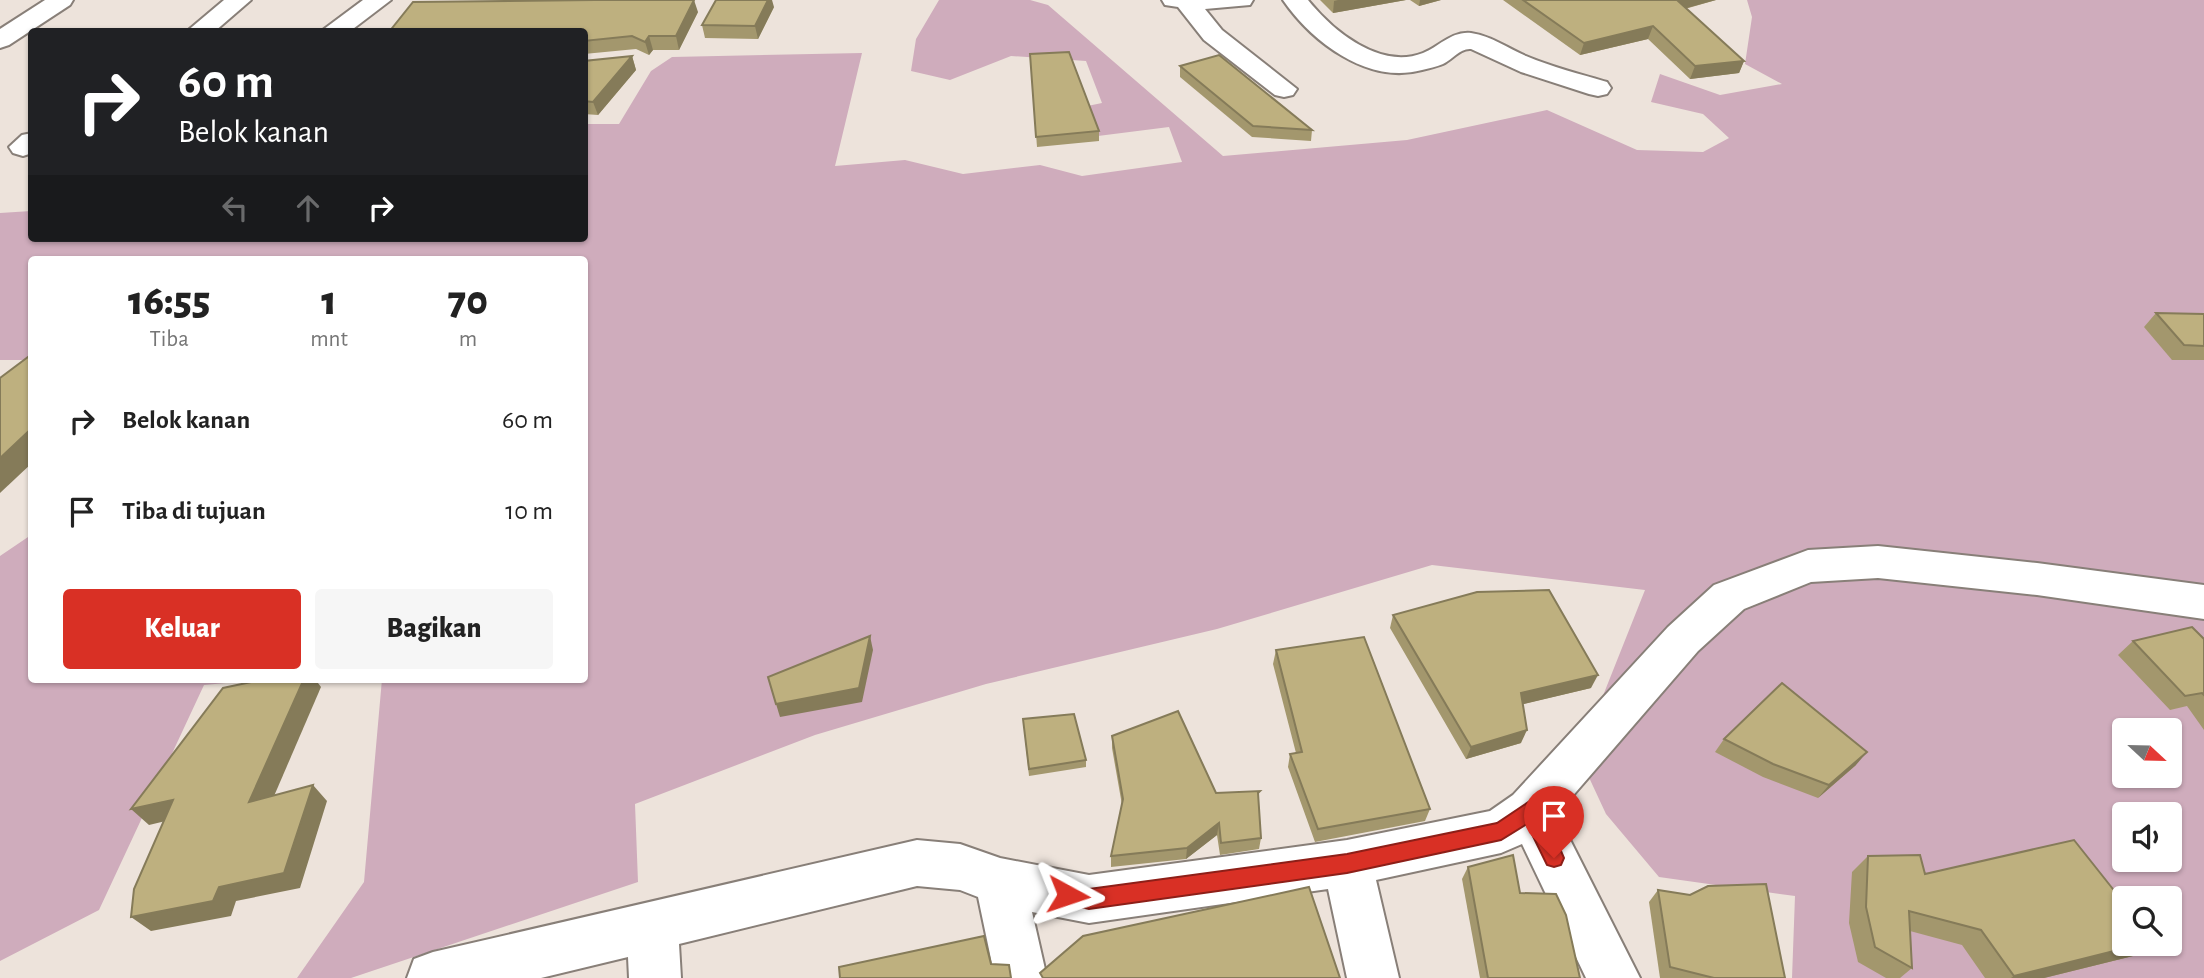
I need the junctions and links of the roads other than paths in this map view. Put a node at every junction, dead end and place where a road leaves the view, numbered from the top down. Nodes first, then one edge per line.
1 (61, 0) edge
2 (239, 0) edge
3 (379, 0) edge
4 (1174, 0) edge
5 (1241, 0) edge
6 (1295, 0) edge
7 (1185, 1) edge
8 (203, 28) edge
9 (338, 28) edge
10 (0, 40) edge
11 (1598, 88) dead end
12 (1284, 89) dead end
13 (2204, 602) edge
14 (1530, 810) junction
15 (1347, 863) junction
16 (1000, 882) junction
17 (652, 926) junction
18 (433, 978) edge
19 (655, 978) edge
20 (1021, 978) edge
21 (1373, 978) edge
22 (1614, 978) edge

1 - 10 street
2 - 8 street
3 - 9 street
4 - 7 street
5 - 7 street
6 - 11 street
7 - 12 street
13 - 14 street
14 - 15 street
14 - 22 street
15 - 16 street
15 - 21 street
16 - 17 street
16 - 20 street
17 - 18 street
17 - 19 street

